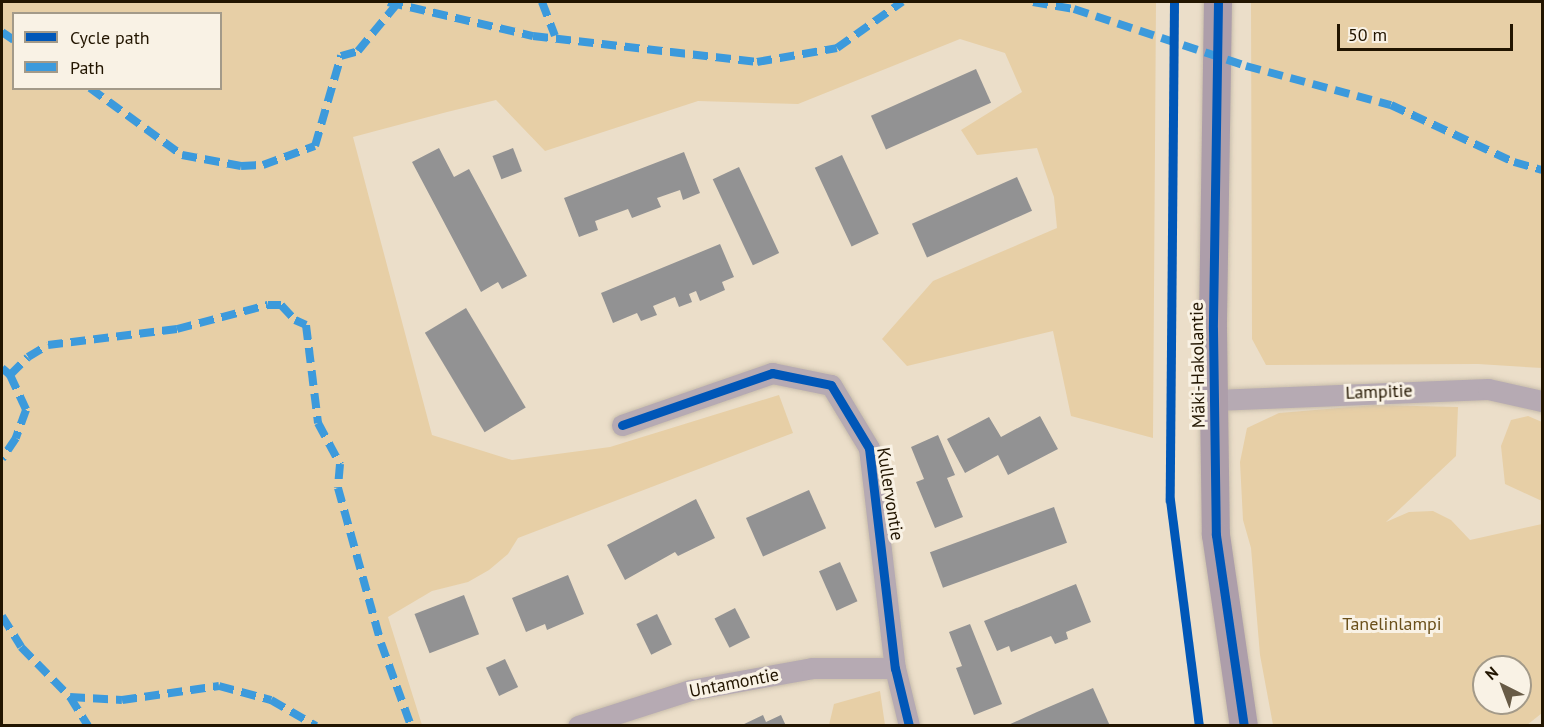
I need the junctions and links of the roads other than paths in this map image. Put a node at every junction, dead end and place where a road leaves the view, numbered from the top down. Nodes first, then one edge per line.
1 (1218, 2) edge
2 (1215, 400) junction
3 (1542, 401) edge
4 (622, 425) dead end
5 (896, 668) junction
6 (578, 726) edge
7 (909, 726) edge
8 (1244, 726) edge

1 - 2 street, Mäki-Hakolantie
2 - 3 street, Lampitie
2 - 8 street, Mäki-Hakolantie
4 - 5 street, Kullervontie
5 - 6 street, Untamontie
5 - 7 street, Kullervontie

